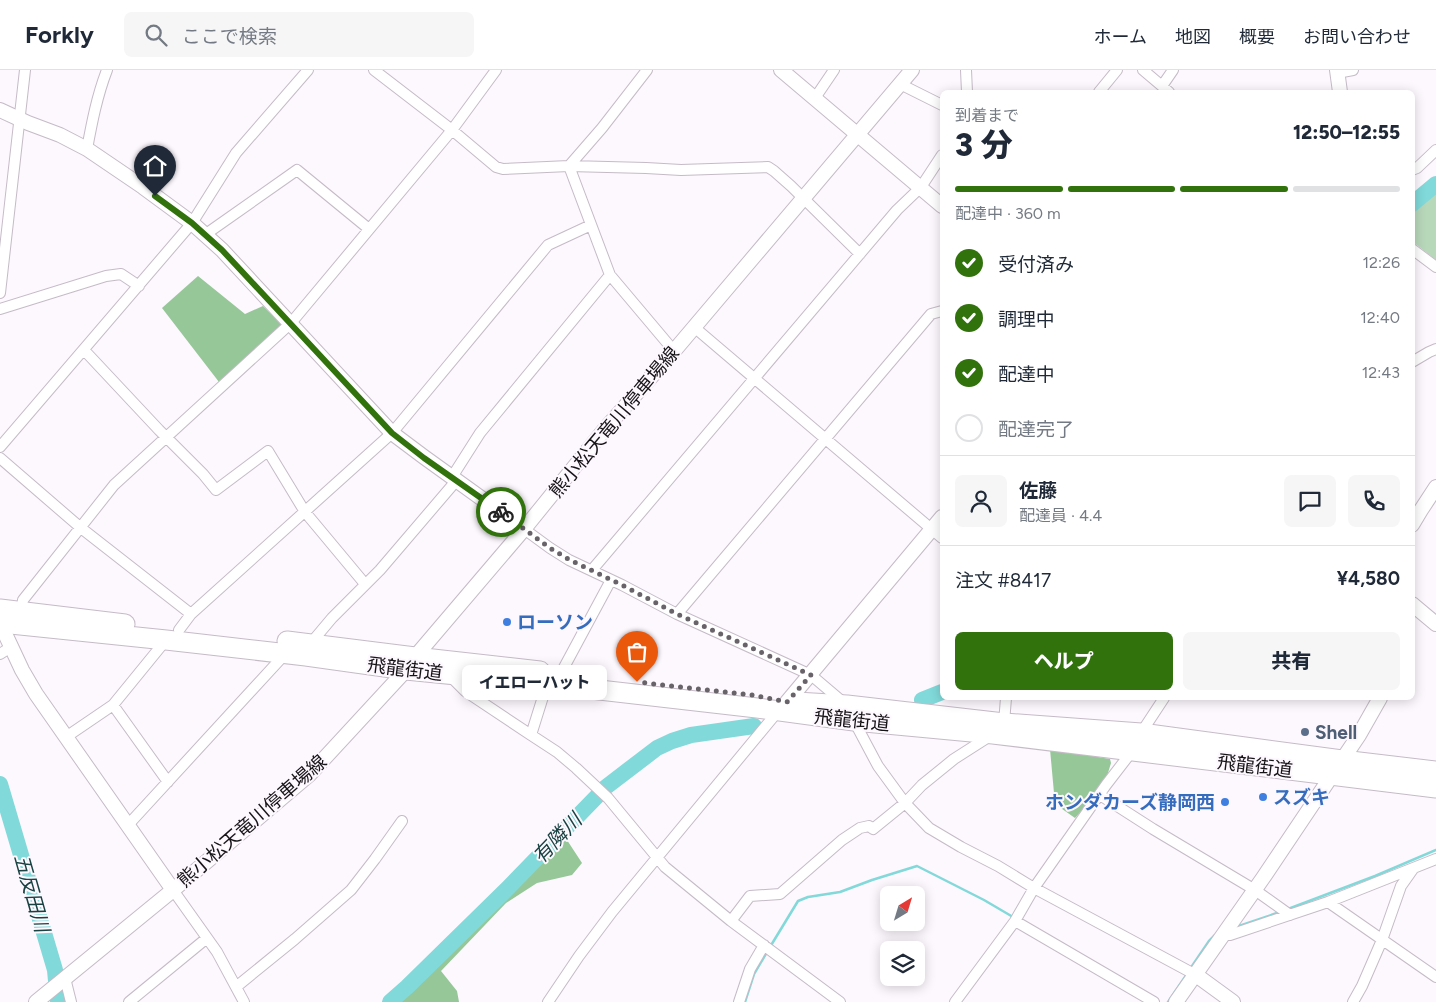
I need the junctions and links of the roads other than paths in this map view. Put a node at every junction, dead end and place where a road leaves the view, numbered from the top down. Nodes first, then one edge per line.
1 (25, 70) edge
2 (107, 70) edge
3 (308, 70) edge
4 (374, 70) edge
5 (496, 70) edge
6 (647, 70) edge
7 (780, 70) edge
8 (834, 70) edge
9 (912, 70) edge
10 (966, 70) edge
11 (1117, 70) edge
12 (1143, 70) edge
13 (1173, 70) edge
14 (1353, 70) edge
15 (1337, 72) edge
16 (900, 84) junction
17 (1166, 89) edge
18 (966, 90) edge
19 (1101, 90) edge
20 (1340, 90) edge
21 (815, 98) junction
22 (940, 104) edge
23 (0, 110) edge
24 (20, 119) junction
25 (452, 130) junction
26 (858, 134) junction
27 (87, 149) junction
28 (1436, 150) edge
29 (940, 158) edge
30 (569, 166) junction
31 (1415, 169) edge
32 (921, 187) junction
33 (804, 198) junction
34 (940, 204) edge
35 (192, 223) junction
36 (591, 225) junction
37 (369, 229) junction
38 (206, 234) junction
39 (1415, 251) edge
40 (860, 254) junction
41 (1436, 267) edge
42 (610, 275) junction
43 (139, 286) junction
44 (0, 292) edge
45 (0, 309) edge
46 (940, 312) edge
47 (291, 323) junction
48 (694, 327) junction
49 (1436, 349) edge
50 (84, 350) junction
51 (674, 351) junction
52 (1415, 360) edge
53 (755, 378) junction
54 (392, 433) junction
55 (166, 438) junction
56 (826, 438) junction
57 (0, 447) edge
58 (0, 458) edge
59 (454, 479) junction
60 (1436, 488) edge
61 (305, 512) junction
62 (1415, 520) edge
63 (81, 528) junction
64 (524, 529) junction
65 (937, 534) edge
66 (592, 570) junction
67 (612, 580) junction
68 (365, 584) junction
69 (1415, 606) edge
70 (0, 609) edge
71 (21, 611) junction
72 (191, 614) junction
73 (677, 614) junction
74 (0, 623) edge
75 (1436, 624) edge
76 (172, 635) junction
77 (311, 643) junction
78 (6, 650) edge
79 (286, 654) junction
80 (410, 664) junction
81 (449, 675) junction
82 (811, 675) junction
83 (554, 678) junction
84 (1006, 700) edge
85 (1163, 700) edge
86 (1379, 700) edge
87 (113, 705) junction
88 (783, 706) junction
89 (851, 713) junction
90 (999, 728) junction
91 (1141, 733) junction
92 (531, 735) junction
93 (66, 737) junction
94 (1133, 750) junction
95 (1337, 768) junction
96 (1436, 771) edge
97 (168, 782) junction
98 (1436, 788) edge
99 (1100, 795) junction
100 (905, 803) junction
101 (402, 821) dead end
102 (128, 824) junction
103 (656, 857) junction
104 (1436, 859) edge
105 (1414, 868) junction
106 (1034, 888) junction
107 (173, 890) junction
108 (1255, 890) junction
109 (1328, 902) junction
110 (1290, 915) junction
111 (731, 921) junction
112 (1015, 921) junction
113 (1224, 935) junction
114 (207, 938) junction
115 (1382, 940) junction
116 (764, 946) junction
117 (1196, 975) junction
118 (1436, 977) edge
119 (64, 979) junction
120 (236, 987) junction
121 (42, 998) edge
122 (1148, 1001) edge
123 (71, 1002) edge
124 (129, 1002) edge
125 (244, 1002) edge
126 (548, 1002) edge
127 (739, 1002) edge
128 (840, 1002) edge
129 (955, 1002) edge
130 (1176, 1002) edge
131 (1233, 1002) edge
132 (1353, 1002) edge

1 - 24 street
2 - 27 street
3 - 35 street
4 - 25 street
5 - 25 street
6 - 30 street
7 - 21 street
8 - 21 street
9 - 16 street, 熊小松天竜川停車場線
10 - 18 street
11 - 19 street
12 - 17 street
13 - 17 street
14 - 15 street
15 - 20 street
16 - 22 street
16 - 26 street, 熊小松天竜川停車場線
21 - 26 street
23 - 24 street
24 - 27 street
24 - 44 street
25 - 30 street
25 - 37 street
26 - 32 street
26 - 33 street, 熊小松天竜川停車場線
27 - 35 street
28 - 31 street
29 - 32 street
30 - 33 street
30 - 36 street
32 - 34 street
32 - 40 street
33 - 40 street
33 - 48 street, 熊小松天竜川停車場線
35 - 38 street
35 - 43 street
36 - 42 street
36 - 54 street
37 - 38 street
37 - 47 street
38 - 47 street
39 - 41 street
40 - 53 street
42 - 51 street
42 - 59 street
43 - 45 street
43 - 50 street
46 - 56 street
47 - 54 street
47 - 55 street
48 - 51 street, 熊小松天竜川停車場線
48 - 53 street
49 - 52 street
50 - 55 street
50 - 57 street
51 - 64 street, 熊小松天竜川停車場線
53 - 56 street
53 - 66 street
54 - 59 street
54 - 61 street
55 - 61 street
55 - 63 street
56 - 65 street
56 - 73 street
58 - 63 street
59 - 64 street
59 - 68 street
60 - 62 street
61 - 68 street
61 - 72 street
63 - 71 street
63 - 72 street
64 - 66 street
64 - 80 street, 熊小松天竜川停車場線
65 - 82 street
66 - 67 street
67 - 73 street
67 - 83 street
68 - 77 street
69 - 75 street
70 - 71 highway, 飛龍街道
71 - 76 highway, 飛龍街道
72 - 76 street
73 - 82 street
74 - 76 highway, 飛龍街道
74 - 78 street
76 - 77 highway, 飛龍街道
76 - 79 highway, 飛龍街道
76 - 87 street
77 - 80 highway, 飛龍街道
78 - 93 street
79 - 80 highway, 飛龍街道
79 - 97 street
80 - 81 highway, 飛龍街道
80 - 83 highway, 飛龍街道
80 - 107 street, 熊小松天竜川停車場線
81 - 83 highway, 飛龍街道
81 - 92 street
82 - 88 street
82 - 89 street
83 - 88 highway, 飛龍街道
83 - 92 street
84 - 90 street
85 - 91 street
86 - 95 street
87 - 93 street
87 - 97 street
88 - 89 highway, 飛龍街道
88 - 103 street
89 - 90 highway, 飛龍街道
89 - 100 street
90 - 91 highway, 飛龍街道
90 - 94 highway, 飛龍街道
90 - 100 street
91 - 95 highway, 飛龍街道
92 - 103 street
93 - 102 street
94 - 95 highway, 飛龍街道
94 - 99 street
95 - 96 highway, 飛龍街道
95 - 98 highway, 飛龍街道
95 - 108 street
97 - 102 street
99 - 106 street
99 - 108 street
100 - 106 street
100 - 111 street
101 - 120 street
102 - 107 street
103 - 111 street
103 - 126 street
104 - 105 street
105 - 109 street
105 - 115 street
106 - 112 street
106 - 117 street
107 - 114 street
107 - 119 street, 熊小松天竜川停車場線
108 - 110 street
108 - 113 street
109 - 110 street
109 - 115 street
110 - 113 street
111 - 116 street
112 - 122 street
112 - 129 street
113 - 117 street
114 - 120 street
114 - 124 street
115 - 118 street
115 - 132 street
116 - 127 street
116 - 128 street
117 - 130 street
117 - 131 street
119 - 121 street, 熊小松天竜川停車場線
119 - 123 street
120 - 125 street

